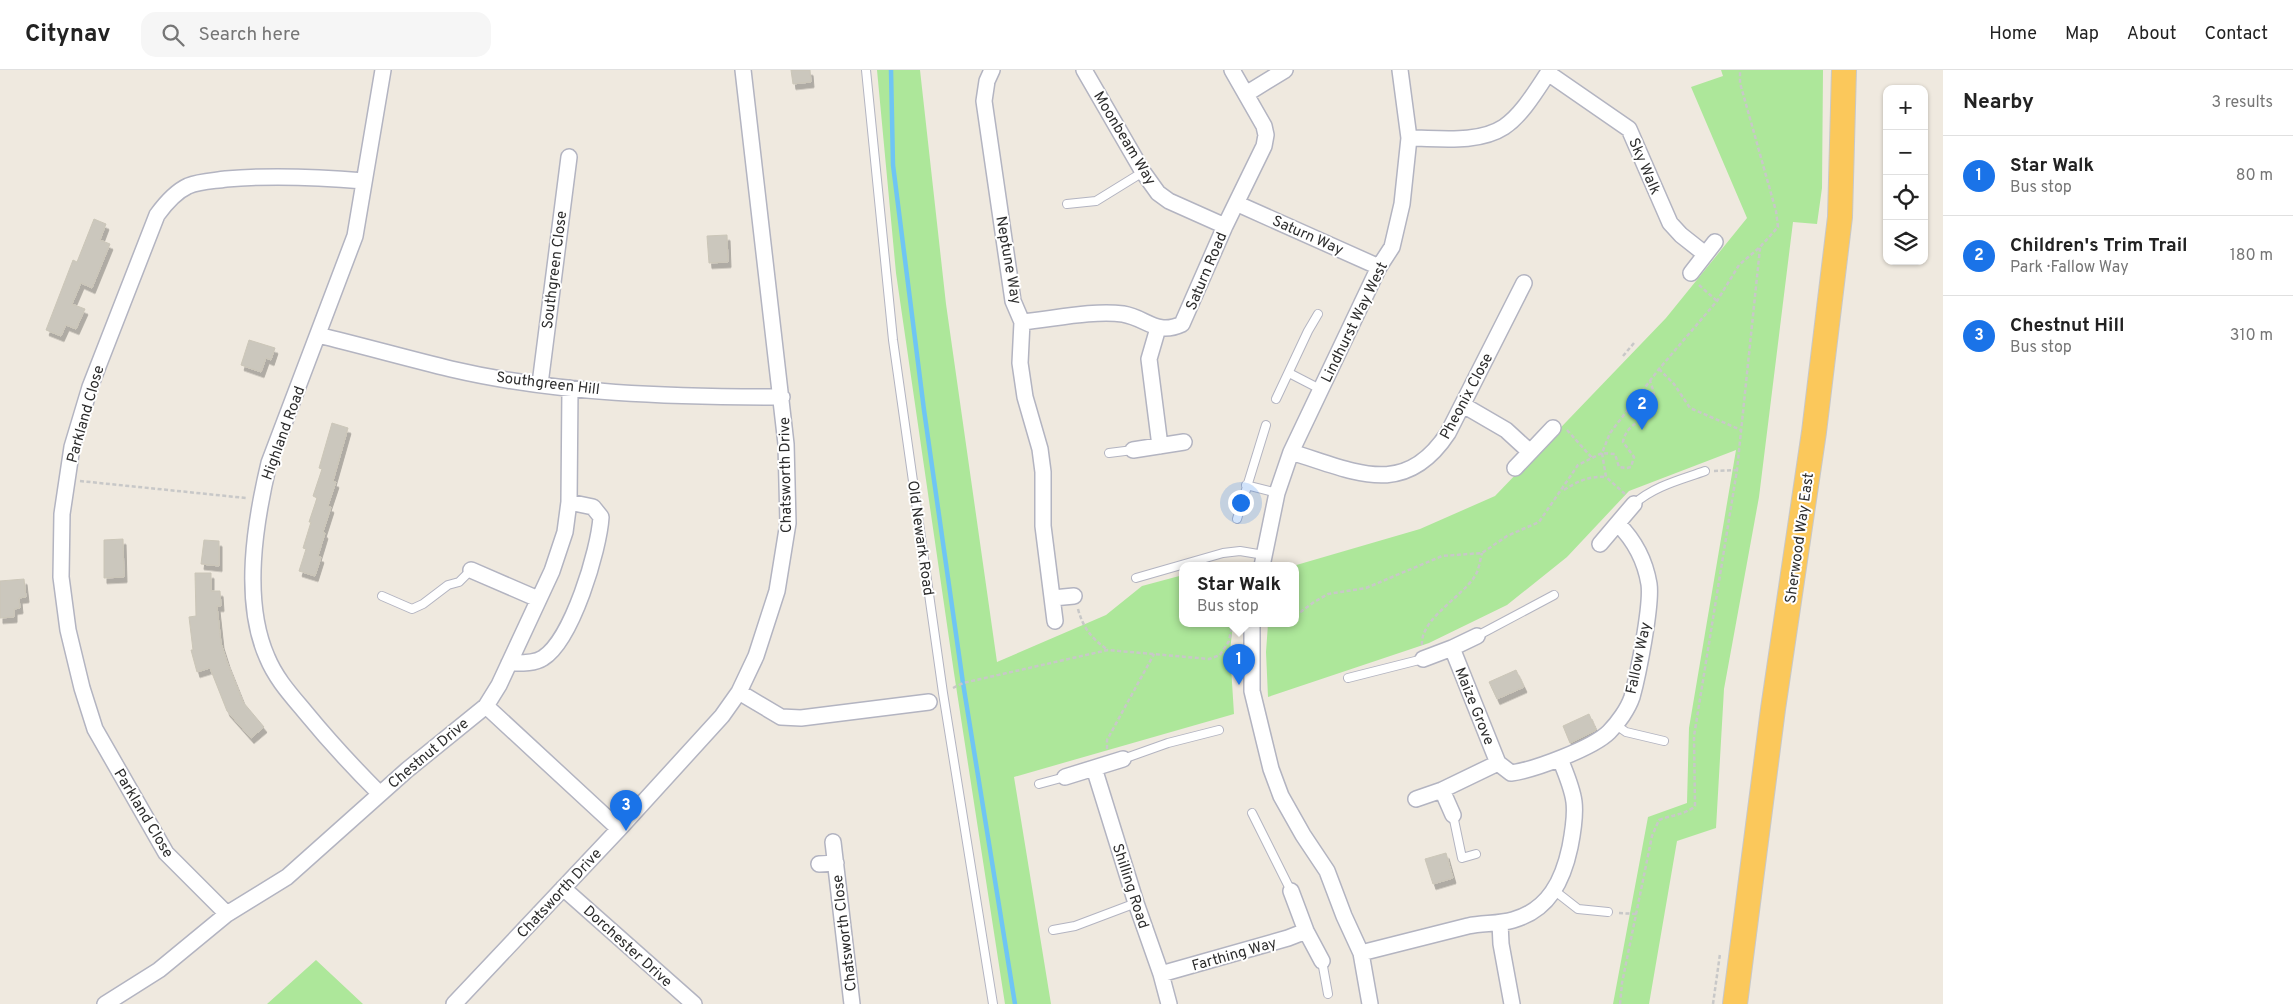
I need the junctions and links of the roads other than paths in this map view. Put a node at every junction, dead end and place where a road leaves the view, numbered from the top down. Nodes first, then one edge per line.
1 (383, 70) edge
2 (743, 70) edge
3 (866, 70) edge
4 (992, 70) edge
5 (1084, 70) edge
6 (1232, 70) edge
7 (1285, 70) edge
8 (1400, 70) edge
9 (1844, 70) edge
10 (1549, 72) edge
11 (1246, 94) junction
12 (1408, 138) junction
13 (569, 156) dead end
14 (1143, 172) junction
15 (364, 181) junction
16 (1067, 204) dead end
17 (1238, 204) junction
18 (1225, 226) junction
19 (1715, 242) dead end
20 (1705, 254) junction
21 (1379, 267) junction
22 (1694, 278) road end
23 (1524, 283) dead end
24 (1318, 314) dead end
25 (1022, 322) junction
26 (1158, 328) junction
27 (318, 335) junction
28 (1289, 373) junction
29 (540, 384) junction
30 (570, 388) junction
31 (1320, 389) junction
32 (782, 397) junction
33 (1276, 399) dead end
34 (1463, 405) junction
35 (1266, 425) dead end
36 (1559, 429) road end
37 (1184, 442) dead end
38 (1160, 446) junction
39 (1133, 450) joint
40 (1291, 452) junction
41 (1530, 452) junction
42 (1109, 453) dead end
43 (1515, 468) dead end
44 (1705, 472) road end
45 (1246, 485) junction
46 (1277, 493) junction
47 (569, 502) junction
48 (1634, 504) joint
49 (1237, 519) dead end
50 (1618, 524) junction
51 (1600, 544) dead end
52 (1263, 560) edge
53 (1192, 562) edge
54 (1179, 566) edge
55 (471, 570) joint
56 (1136, 578) dead end
57 (1554, 595) dead end
58 (382, 596) dead end
59 (1074, 596) road end
60 (1053, 598) junction
61 (538, 599) junction
62 (1055, 622) dead end
63 (1252, 627) edge
64 (1477, 636) joint
65 (1452, 648) junction
66 (1423, 659) joint
67 (509, 663) junction
68 (1348, 678) dead end
69 (739, 692) junction
70 (929, 702) dead end
71 (486, 706) junction
72 (1616, 725) junction
73 (1219, 730) dead end
74 (1664, 741) dead end
75 (1560, 759) junction
76 (1116, 761) joint
77 (1498, 763) junction
78 (1094, 768) junction
79 (1065, 777) joint
80 (1039, 784) dead end
81 (1442, 790) junction
82 (380, 794) junction
83 (1416, 799) dead end
84 (1252, 813) dead end
85 (1453, 815) joint
86 (619, 829) junction
87 (834, 842) dead end
88 (1476, 854) dead end
89 (836, 863) junction
90 (818, 864) dead end
91 (563, 888) junction
92 (1291, 891) joint
93 (1555, 891) junction
94 (1136, 903) junction
95 (1608, 912) road end
96 (227, 914) junction
97 (1500, 923) junction
98 (1053, 930) dead end
99 (1306, 931) junction
100 (1361, 953) junction
101 (1322, 961) joint
102 (1161, 974) junction
103 (1328, 994) dead end
104 (105, 1004) edge
105 (454, 1004) edge
106 (694, 1004) edge
107 (852, 1004) edge
108 (993, 1004) edge
109 (1169, 1004) edge
110 (1370, 1004) edge
111 (1512, 1004) edge
112 (1735, 1004) edge

1 - 15 street, Highland Road
2 - 32 street, Chatsworth Drive
3 - 108 lane, Old Newark Road
4 - 25 street, Neptune Way
5 - 14 street, Moonbeam Way
6 - 11 street, Saturn Road
7 - 11 street
8 - 12 street, Lindhurst Way West
9 - 112 highway, Sherwood Way East
10 - 12 street
10 - 20 street, Sky Walk
11 - 17 street, Saturn Road
12 - 21 street, Lindhurst Way West
13 - 29 street, Southgreen Close
14 - 16 lane
14 - 18 street, Moonbeam Way
15 - 27 street, Highland Road
15 - 96 street, Parkland Close
17 - 18 street, Saturn Road
17 - 21 street, Saturn Way
18 - 26 street, Saturn Road
19 - 20 street
20 - 22 street
21 - 31 street, Lindhurst Way West
23 - 34 street, Pheonix Close
24 - 28 lane
25 - 26 street
25 - 60 street, Neptune Way
26 - 38 street
27 - 29 street, Southgreen Hill
27 - 82 street, Highland Road
28 - 31 lane
28 - 33 lane
29 - 30 street, Southgreen Hill
30 - 32 street, Southgreen Hill
30 - 47 street, Chestnut Drive
31 - 40 street, Lindhurst Way West
32 - 69 street, Chatsworth Drive
34 - 40 street, Pheonix Close
34 - 41 street
35 - 45 lane
36 - 41 street
37 - 38 street
38 - 39 street
39 - 42 lane
40 - 46 street, Lindhurst Way West
41 - 43 street
44 - 48 lane
45 - 46 lane
45 - 49 lane
46 - 52 street, Lindhurst Way West
47 - 61 street, Chestnut Drive
47 - 67 street
48 - 50 street
50 - 51 street
50 - 72 street, Fallow Way
52 - 53 lane
54 - 56 lane
55 - 58 lane
55 - 61 street
57 - 64 lane
59 - 60 street
60 - 62 street, Neptune Way
61 - 67 street, Chestnut Drive
63 - 100 street
64 - 65 street, Maize Grove
65 - 66 street, Maize Grove
65 - 77 street, Maize Grove
66 - 68 lane
67 - 71 street, Chestnut Drive
69 - 70 street
69 - 86 street, Chatsworth Drive
71 - 82 street, Chestnut Drive
71 - 86 street
72 - 74 lane
72 - 75 street, Fallow Way
73 - 76 lane
75 - 77 street, Fallow Way
75 - 93 street
76 - 78 street
77 - 81 street
78 - 79 street
78 - 94 street, Shilling Road
79 - 80 lane
81 - 83 street
81 - 85 street
82 - 96 street, Chestnut Drive
84 - 92 lane
85 - 88 lane
86 - 91 street, Chatsworth Drive
87 - 89 street, Chatsworth Close
89 - 90 street, Chatsworth Close
89 - 107 street, Chatsworth Close
91 - 105 street, Chatsworth Drive
91 - 106 street, Dorchester Drive
92 - 99 street
93 - 95 lane
93 - 97 street
94 - 98 lane
94 - 102 street, Shilling Road
96 - 104 street, Chestnut Drive
97 - 100 street
97 - 111 street
99 - 101 street
99 - 102 street, Farthing Way
100 - 110 street
101 - 103 lane
102 - 109 street, Shilling Road

